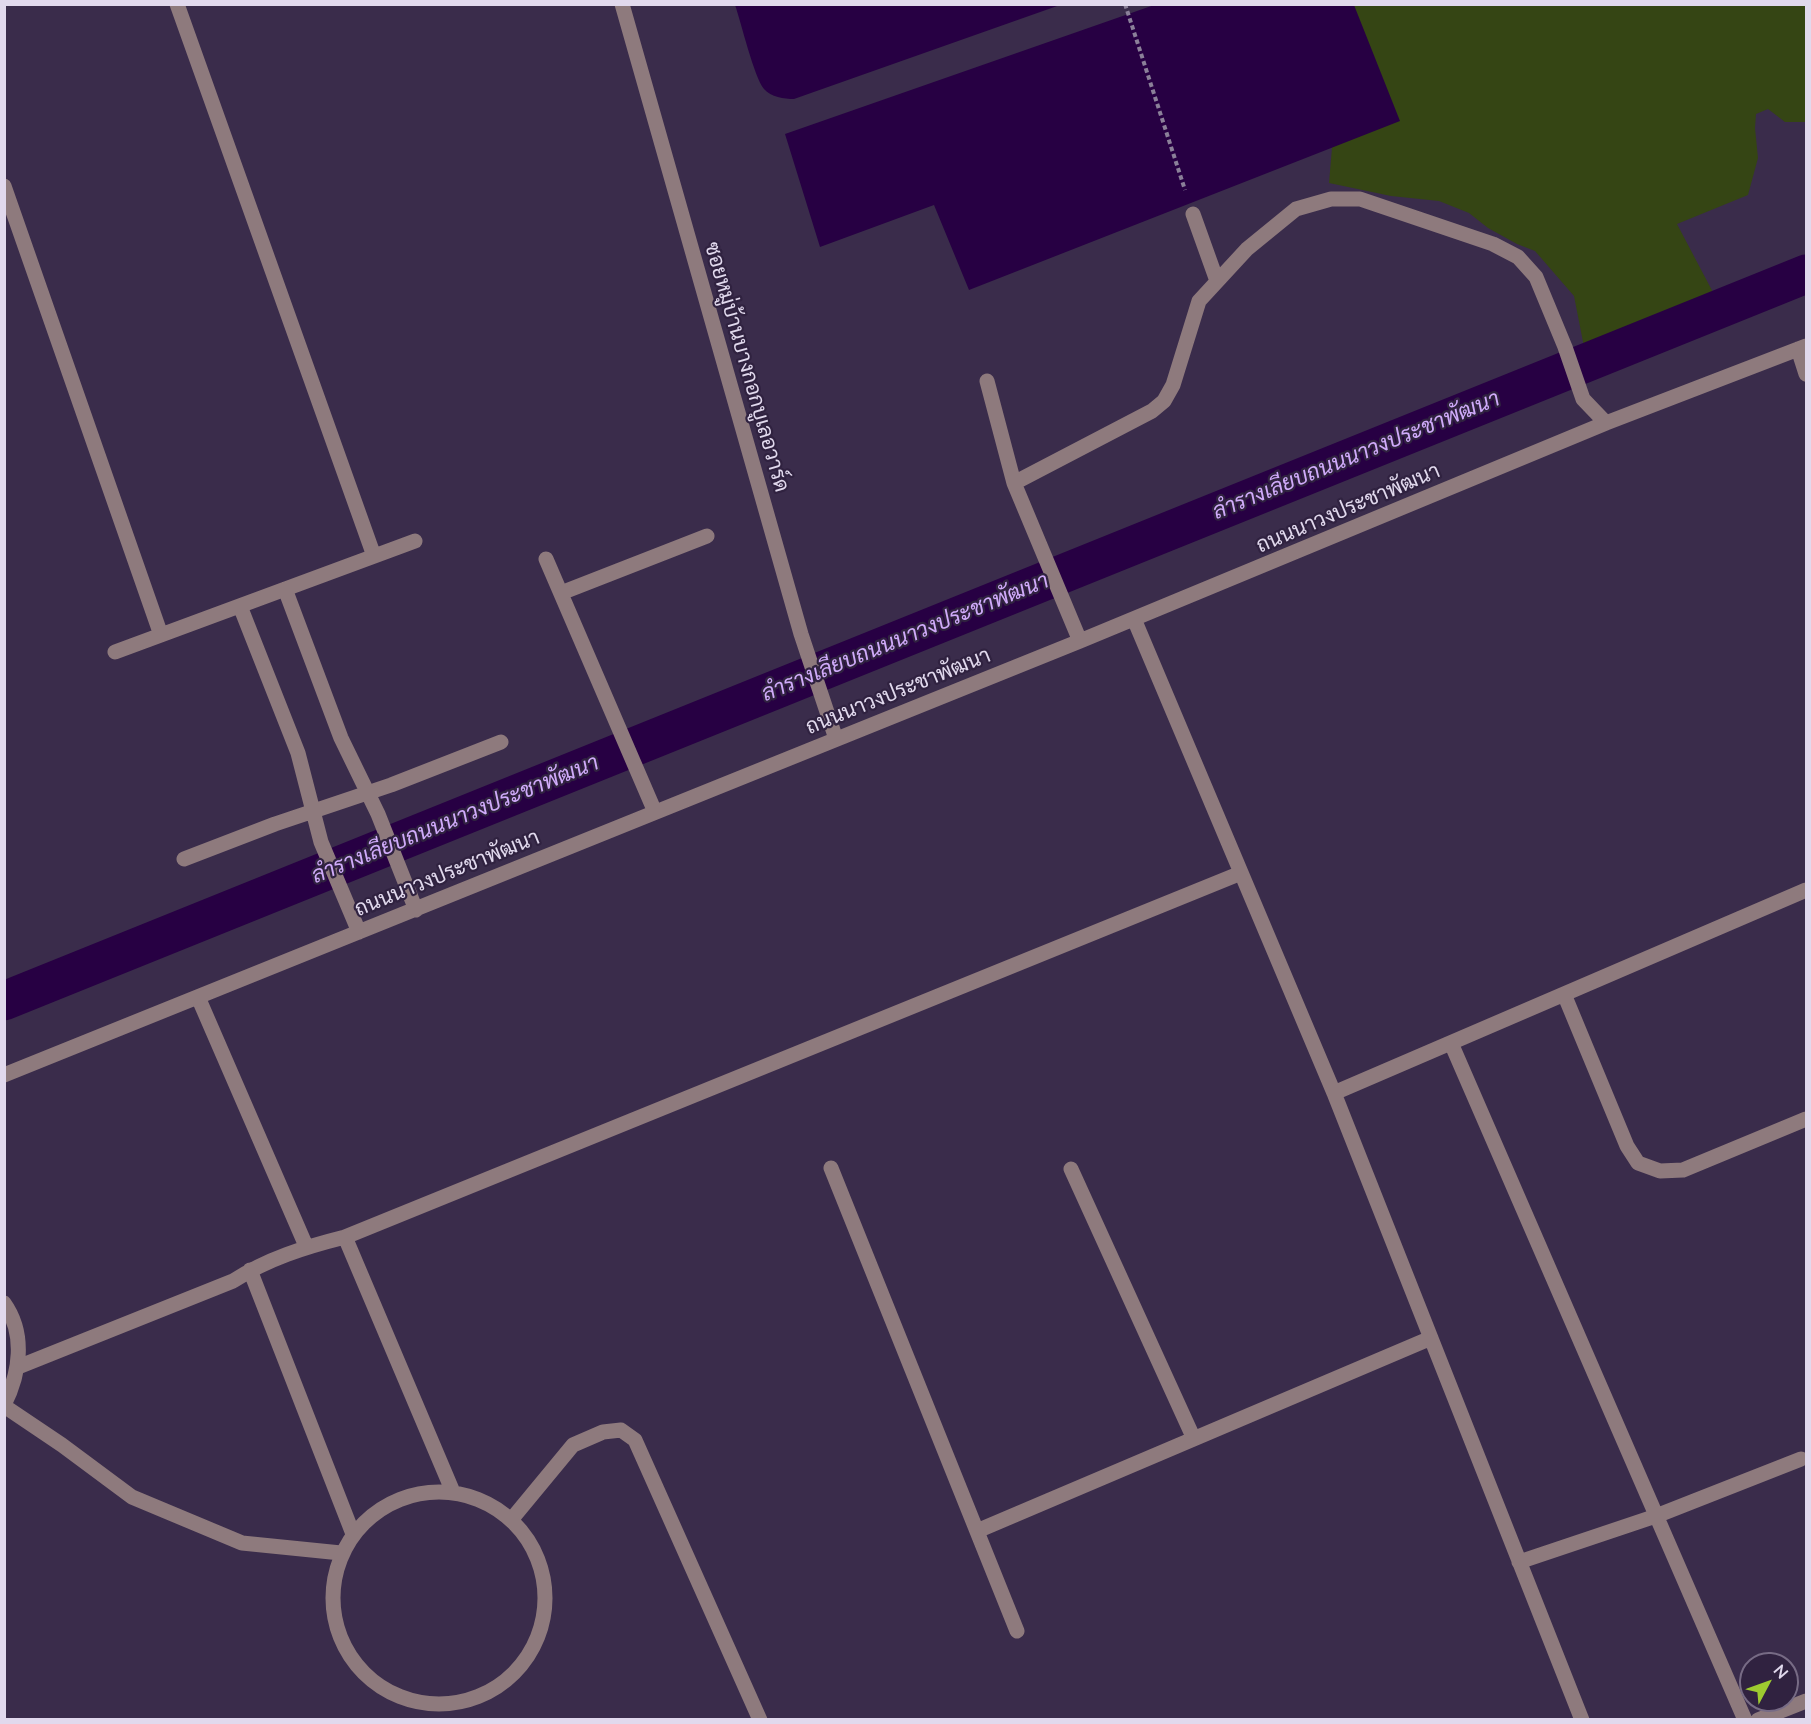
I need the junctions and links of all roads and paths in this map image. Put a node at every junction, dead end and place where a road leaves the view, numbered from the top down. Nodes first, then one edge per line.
1 (177, 4) edge
2 (622, 4) edge
3 (1125, 4) edge
4 (4, 186) edge
5 (1193, 214) joint
6 (1217, 281) junction
7 (1802, 348) edge
8 (1806, 374) edge
9 (987, 381) dead end
10 (1606, 423) junction
11 (1014, 483) junction
12 (707, 536) dead end
13 (415, 541) dead end
14 (374, 556) junction
15 (546, 559) dead end
16 (285, 590) junction
17 (561, 593) junction
18 (240, 606) junction
19 (1134, 619) junction
20 (160, 635) junction
21 (1080, 641) junction
22 (115, 652) dead end
23 (836, 739) junction
24 (501, 742) dead end
25 (368, 792) junction
26 (656, 812) junction
27 (313, 813) junction
28 (184, 859) dead end
29 (1241, 873) junction
30 (1806, 890) edge
31 (416, 910) junction
32 (359, 932) junction
33 (1564, 994) junction
34 (198, 997) junction
35 (1451, 1043) junction
36 (4, 1075) edge
37 (1334, 1093) junction
38 (1806, 1119) edge
39 (831, 1168) dead end
40 (1071, 1169) dead end
41 (345, 1238) junction
42 (306, 1246) junction
43 (250, 1270) junction
44 (4, 1303) edge
45 (1431, 1338) junction
46 (18, 1367) junction
47 (4, 1406) edge
48 (1194, 1439) junction
49 (1801, 1459) dead end
50 (453, 1492) junction
51 (1656, 1516) junction
52 (512, 1520) junction
53 (977, 1531) junction
54 (353, 1534) junction
55 (341, 1553) junction
56 (1519, 1562) junction
57 (1017, 1631) dead end
58 (1806, 1701) edge
59 (760, 1719) edge
60 (1582, 1719) edge
61 (1745, 1719) edge
62 (1758, 1719) edge

1 - 14 street
2 - 23 street, ซอยหมู่บ้านบางกอกบูเลอวาร์ด
3 - 5 path
4 - 20 street
5 - 6 street
6 - 10 street
6 - 11 street
7 - 8 street
7 - 10 street, ถนนนาวงประชาพัฒนา
9 - 11 street
10 - 19 street, ถนนนาวงประชาพัฒนา
11 - 21 street
12 - 17 street
13 - 14 street
14 - 16 street
15 - 17 street
16 - 18 street
16 - 25 street
17 - 26 street
18 - 20 street
18 - 27 street
19 - 21 street, ถนนนาวงประชาพัฒนา
19 - 29 street
20 - 22 street
21 - 23 street, ถนนนาวงประชาพัฒนา
23 - 26 street, ถนนนาวงประชาพัฒนา
24 - 25 street
25 - 27 street
25 - 31 street
26 - 31 street, ถนนนาวงประชาพัฒนา
27 - 28 street
27 - 32 street
29 - 37 street
29 - 41 street
30 - 33 street
31 - 32 street, ถนนนาวงประชาพัฒนา
32 - 34 street, ถนนนาวงประชาพัฒนา
33 - 35 street
33 - 38 street
34 - 36 street, ถนนนาวงประชาพัฒนา
34 - 42 street
35 - 37 street
35 - 51 street
37 - 45 street
39 - 53 street
40 - 48 street
41 - 42 street
41 - 50 street
42 - 43 street
43 - 46 street
43 - 54 street
44 - 46 street
45 - 48 street
45 - 56 street
46 - 47 street
47 - 55 street
48 - 53 street
49 - 51 street
50 - 52 street
50 - 54 street
51 - 56 street
51 - 61 street
52 - 55 street
52 - 59 street
53 - 57 street
54 - 55 street
56 - 60 street
58 - 62 street

